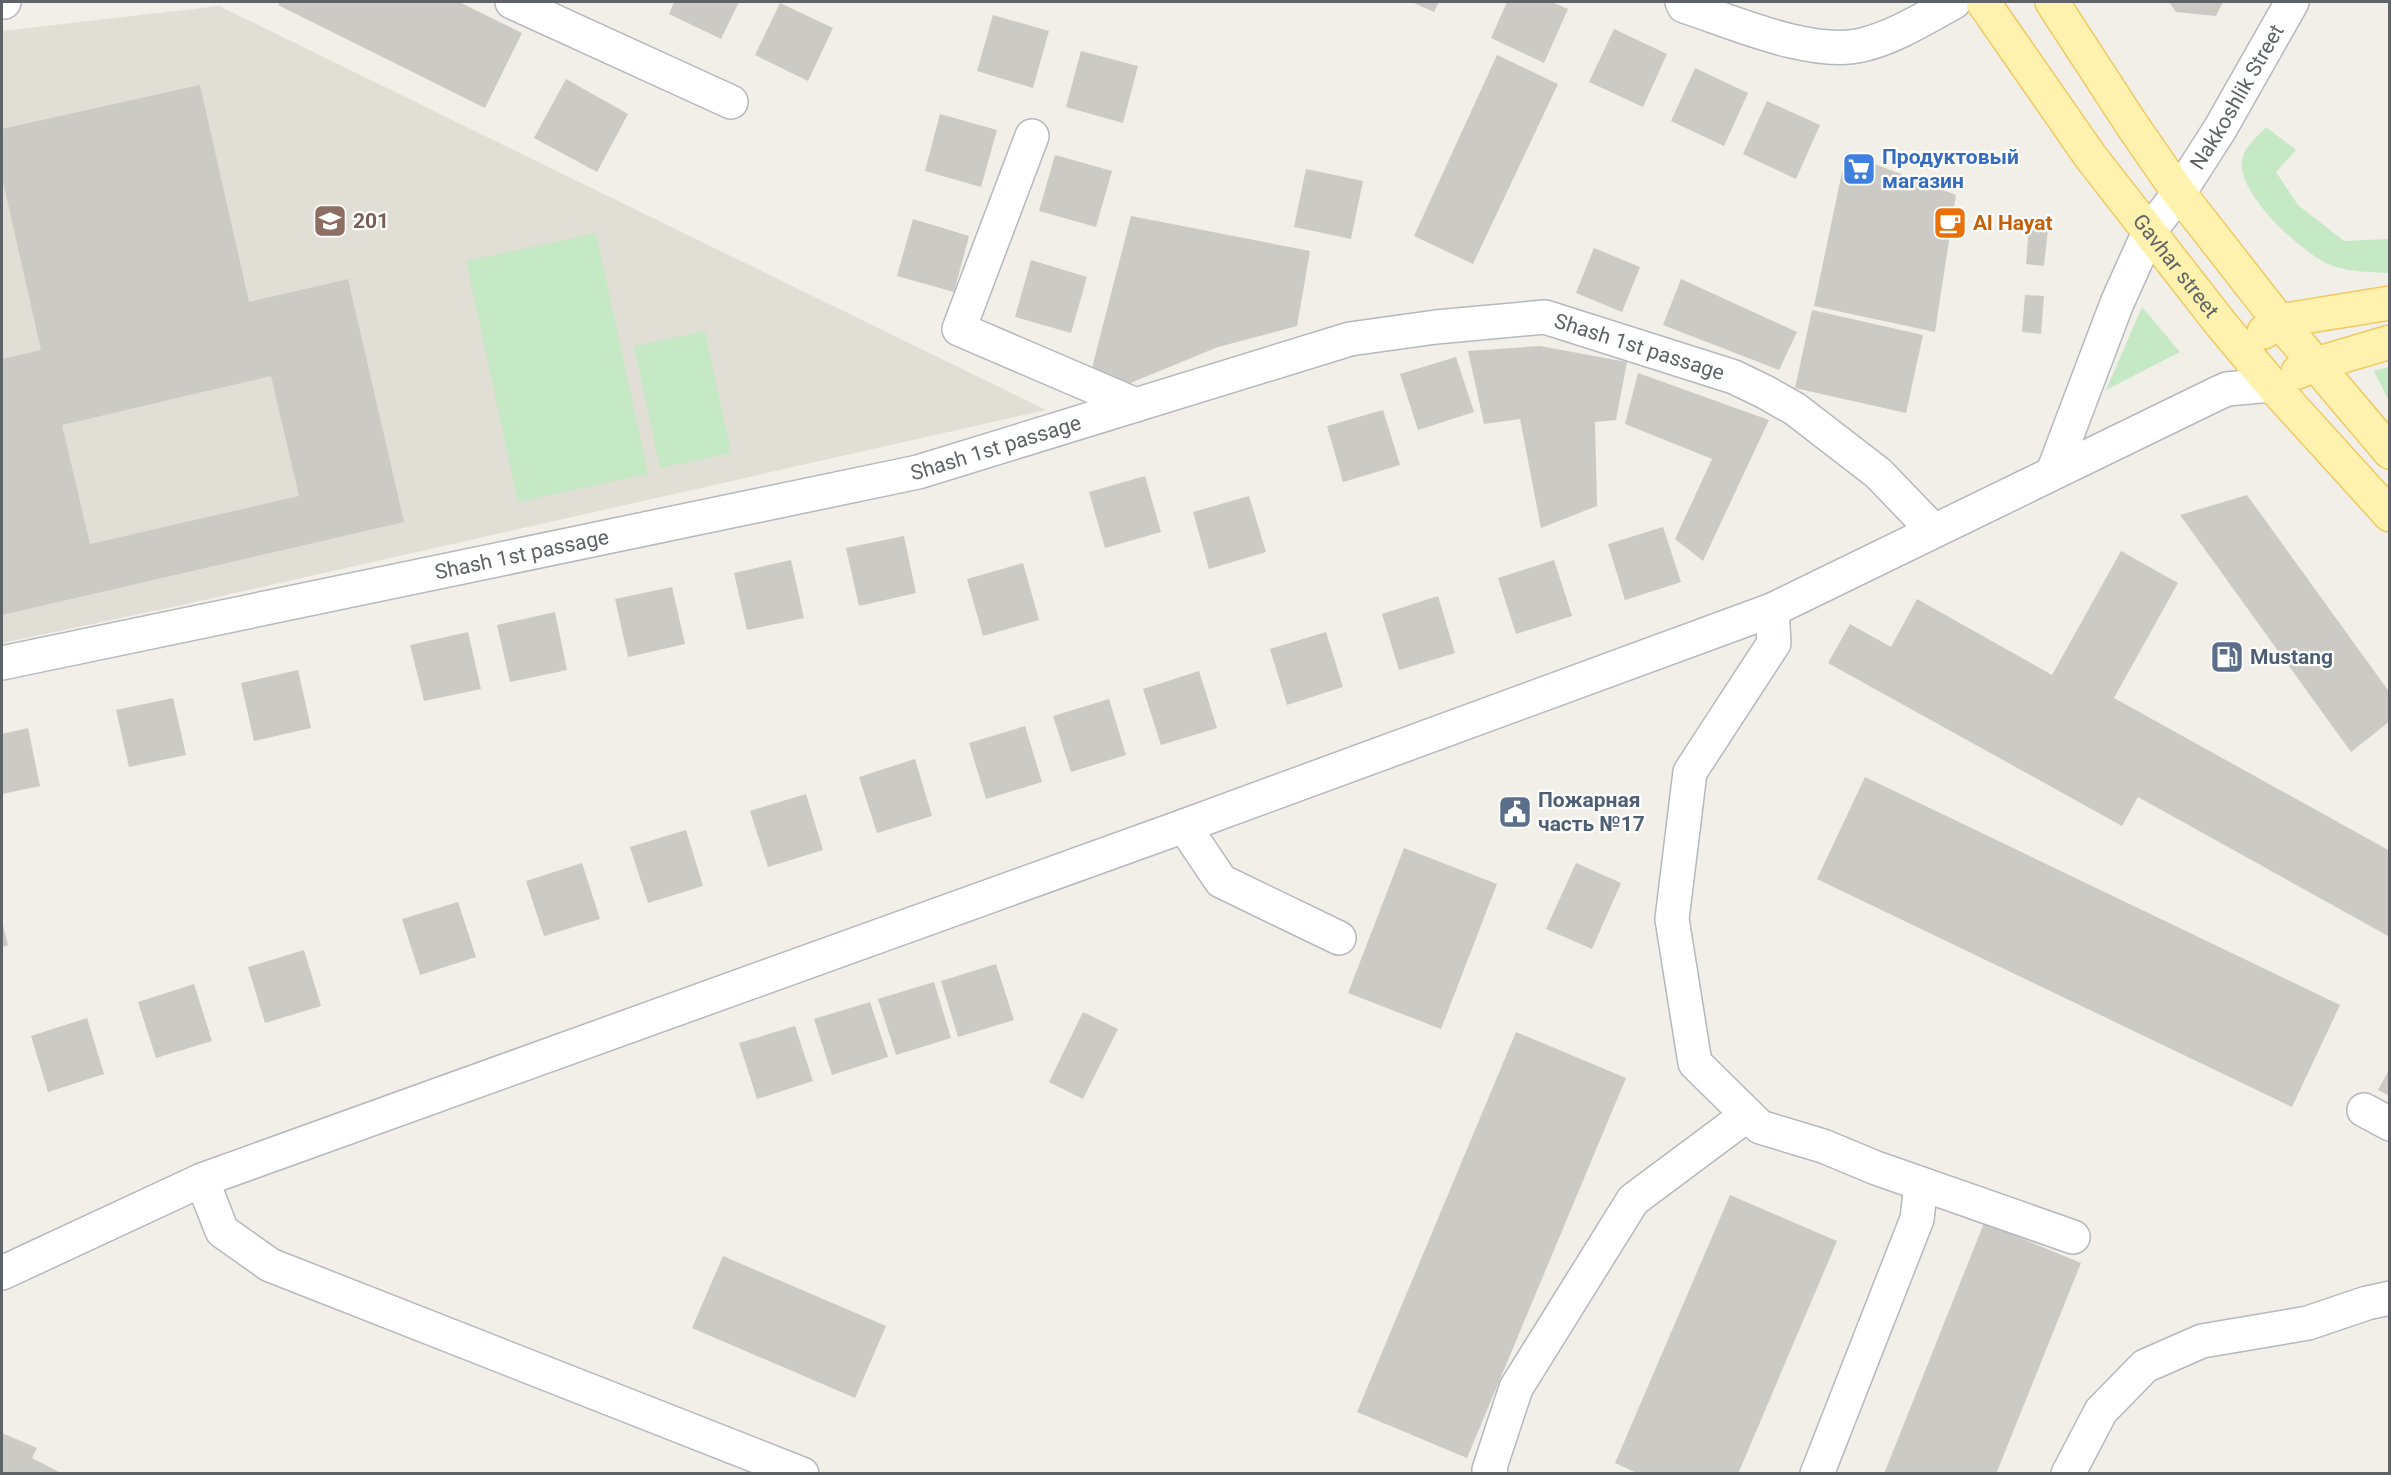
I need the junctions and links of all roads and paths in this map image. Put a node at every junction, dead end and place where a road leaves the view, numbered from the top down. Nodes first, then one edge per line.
1 (512, 2) edge
2 (1682, 2) edge
3 (1954, 2) edge
4 (1983, 2) edge
5 (2052, 2) edge
6 (2292, 2) edge
7 (731, 102) dead end
8 (1032, 136) dead end
9 (2179, 193) junction
10 (2149, 232) junction
11 (2385, 304) edge
12 (2279, 321) junction
13 (2390, 342) edge
14 (2242, 349) junction
15 (2316, 364) junction
16 (2272, 385) junction
17 (2227, 389) junction
18 (1136, 405) junction
19 (2390, 452) edge
20 (2053, 471) junction
21 (2390, 515) edge
22 (1933, 530) junction
23 (1772, 610) junction
24 (2, 663) edge
25 (1184, 826) junction
26 (1339, 938) dead end
27 (1747, 1115) junction
28 (202, 1180) junction
29 (1921, 1184) junction
30 (2073, 1237) dead end
31 (2, 1273) edge
32 (2390, 1298) edge
33 (802, 1473) edge
34 (1491, 1473) edge
35 (1817, 1473) edge
36 (2068, 1473) edge

1 - 7 street
2 - 3 street
4 - 10 main road, Gavhar street
5 - 9 main road
6 - 9 street, Nakkoshlik Street
8 - 18 street
9 - 10 street, Nakkoshlik Street
9 - 12 main road
10 - 14 main road, Gavhar street
10 - 20 street, Nakkoshlik Street
11 - 12 main road
12 - 14 main road
12 - 15 main road
13 - 15 main road
14 - 16 main road, Gavhar street
14 - 17 street
15 - 16 main road
15 - 19 main road
16 - 17 street
16 - 21 main road, Gavhar street
17 - 20 street
18 - 22 street, Shаsh 1st passage
18 - 24 street, Shаsh 1st passage
20 - 22 street
22 - 23 street
23 - 25 street
23 - 27 street
25 - 26 street
25 - 28 street
27 - 29 street
27 - 34 street
28 - 31 street
28 - 33 street
29 - 30 street
29 - 35 street
32 - 36 street

